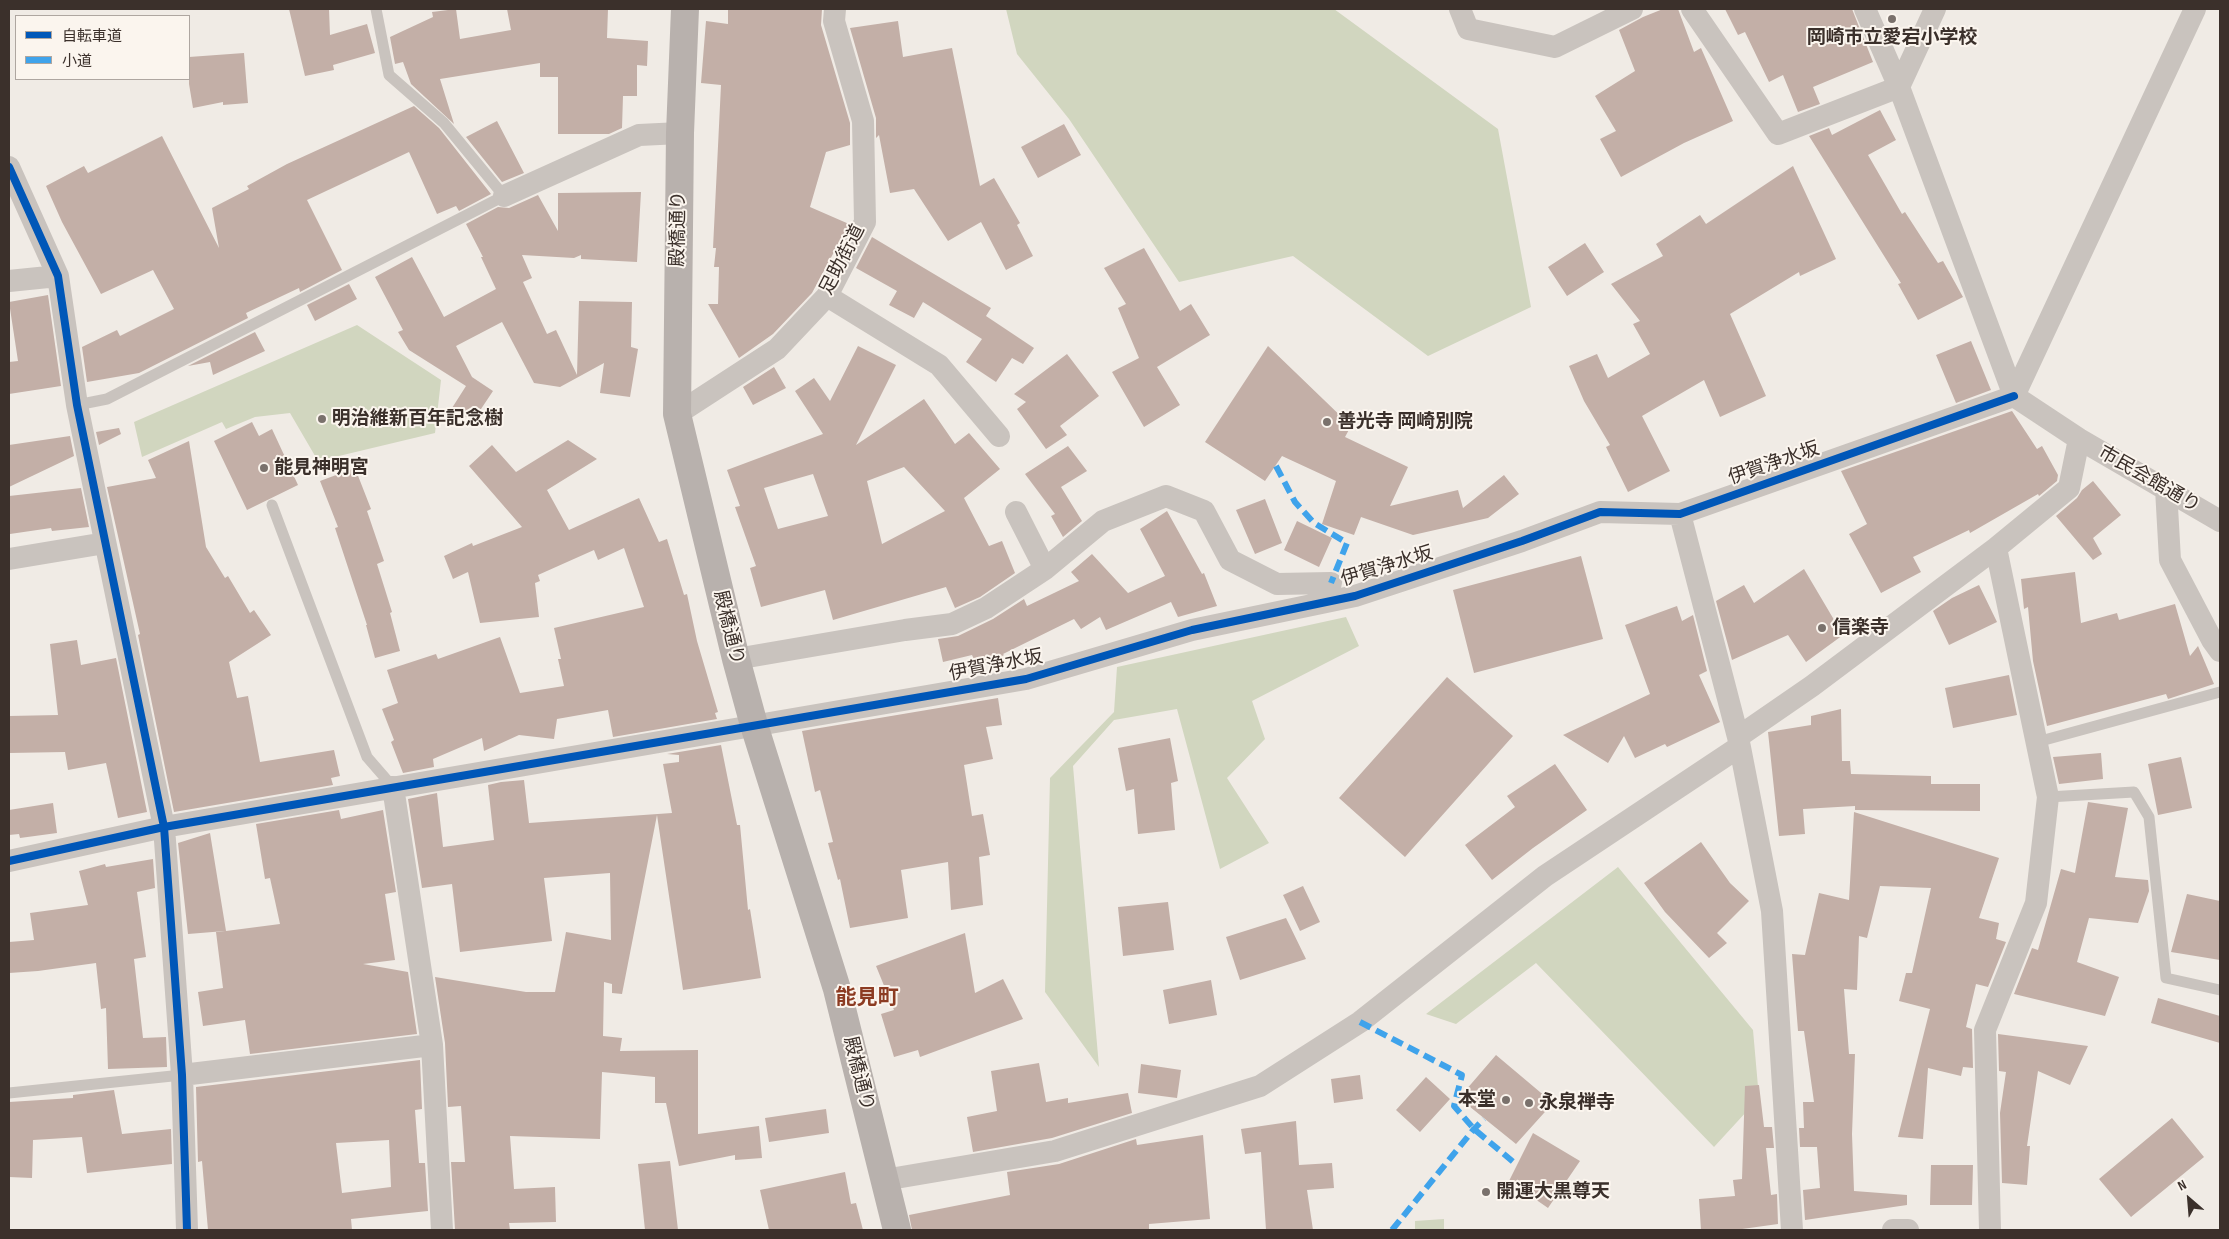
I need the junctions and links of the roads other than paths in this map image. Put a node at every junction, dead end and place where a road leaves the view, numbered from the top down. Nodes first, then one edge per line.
1 (376, 9) edge
2 (684, 9) edge
3 (835, 9) edge
4 (1460, 9) edge
5 (1632, 9) edge
6 (1692, 9) edge
7 (1866, 9) edge
8 (1934, 9) edge
9 (2195, 9) edge
10 (1899, 87) junction
11 (680, 133) junction
12 (9, 167) edge
13 (504, 196) junction
14 (58, 276) junction
15 (9, 281) edge
16 (827, 296) junction
17 (2014, 396) junction
18 (77, 405) junction
19 (677, 414) junction
20 (999, 436) dead end
21 (2079, 439) junction
22 (2166, 489) junction
23 (272, 505) dead end
24 (1016, 512) dead end
25 (1680, 514) junction
26 (2220, 521) edge
27 (105, 543) junction
28 (1996, 548) junction
29 (9, 559) edge
30 (1045, 569) junction
31 (1331, 582) dead end
32 (2220, 651) edge
33 (736, 659) junction
34 (2220, 692) edge
35 (754, 725) junction
36 (1738, 742) junction
37 (2037, 742) junction
38 (393, 787) junction
39 (2048, 797) junction
40 (164, 827) junction
41 (9, 862) edge
42 (2220, 990) edge
43 (432, 1045) junction
44 (182, 1075) junction
45 (9, 1093) edge
46 (884, 1180) junction
47 (187, 1230) edge
48 (442, 1230) edge
49 (897, 1230) edge
50 (1792, 1230) edge
51 (1892, 1230) edge
52 (1908, 1230) edge
53 (1990, 1230) edge

1 - 13 lane
2 - 11 main road, 殿橋通り
3 - 16 street, 足助街道
4 - 5 street
6 - 10 street
7 - 10 street
8 - 10 street
9 - 17 street
10 - 17 street
11 - 13 street
11 - 19 main road, 殿橋通り
12 - 14 street
13 - 18 lane
14 - 15 street
14 - 18 street
16 - 19 street, 足助街道
16 - 20 street
17 - 21 street, 市民会館通り
17 - 25 street, 伊賀浄水坂
18 - 27 street
19 - 33 main road, 殿橋通り
21 - 22 street, 市民会館通り
21 - 28 street
22 - 26 street, 市民会館通り
22 - 32 street
23 - 38 lane
24 - 30 street
25 - 35 street, 伊賀浄水坂
25 - 36 street
27 - 29 street
27 - 40 street
28 - 36 street
28 - 37 street
30 - 31 street
30 - 33 street
33 - 35 main road, 殿橋通り
34 - 37 lane
35 - 38 street, 伊賀浄水坂
35 - 46 main road, 殿橋通り
36 - 46 street
36 - 50 street
37 - 39 street
38 - 40 street, 伊賀浄水坂
38 - 43 street
39 - 42 lane
39 - 53 street
40 - 41 street, 伊賀浄水坂
40 - 44 street
43 - 44 street
43 - 48 street
44 - 45 lane
44 - 47 street
46 - 49 main road, 殿橋通り
51 - 52 street

